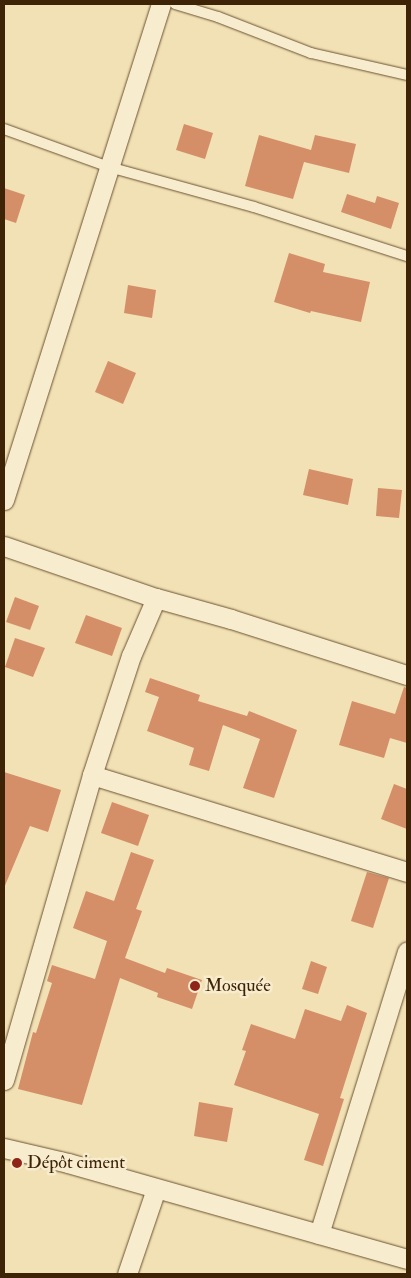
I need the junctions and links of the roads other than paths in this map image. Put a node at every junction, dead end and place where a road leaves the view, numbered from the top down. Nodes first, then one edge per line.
1 (162, 4) edge
2 (175, 4) edge
3 (407, 75) edge
4 (4, 129) edge
5 (109, 168) junction
6 (407, 256) edge
7 (4, 500) edge
8 (4, 546) edge
9 (156, 598) junction
10 (407, 675) edge
11 (92, 775) junction
12 (407, 872) edge
13 (407, 951) edge
14 (4, 1080) edge
15 (4, 1148) edge
16 (156, 1189) junction
17 (319, 1234) junction
18 (407, 1259) edge
19 (127, 1274) edge

1 - 5 street
2 - 3 lane
4 - 5 lane
5 - 6 lane
5 - 7 street
8 - 9 street
9 - 10 street
9 - 11 street
11 - 12 street
11 - 14 street
13 - 17 street
15 - 16 street
16 - 17 street
16 - 19 street
17 - 18 street

